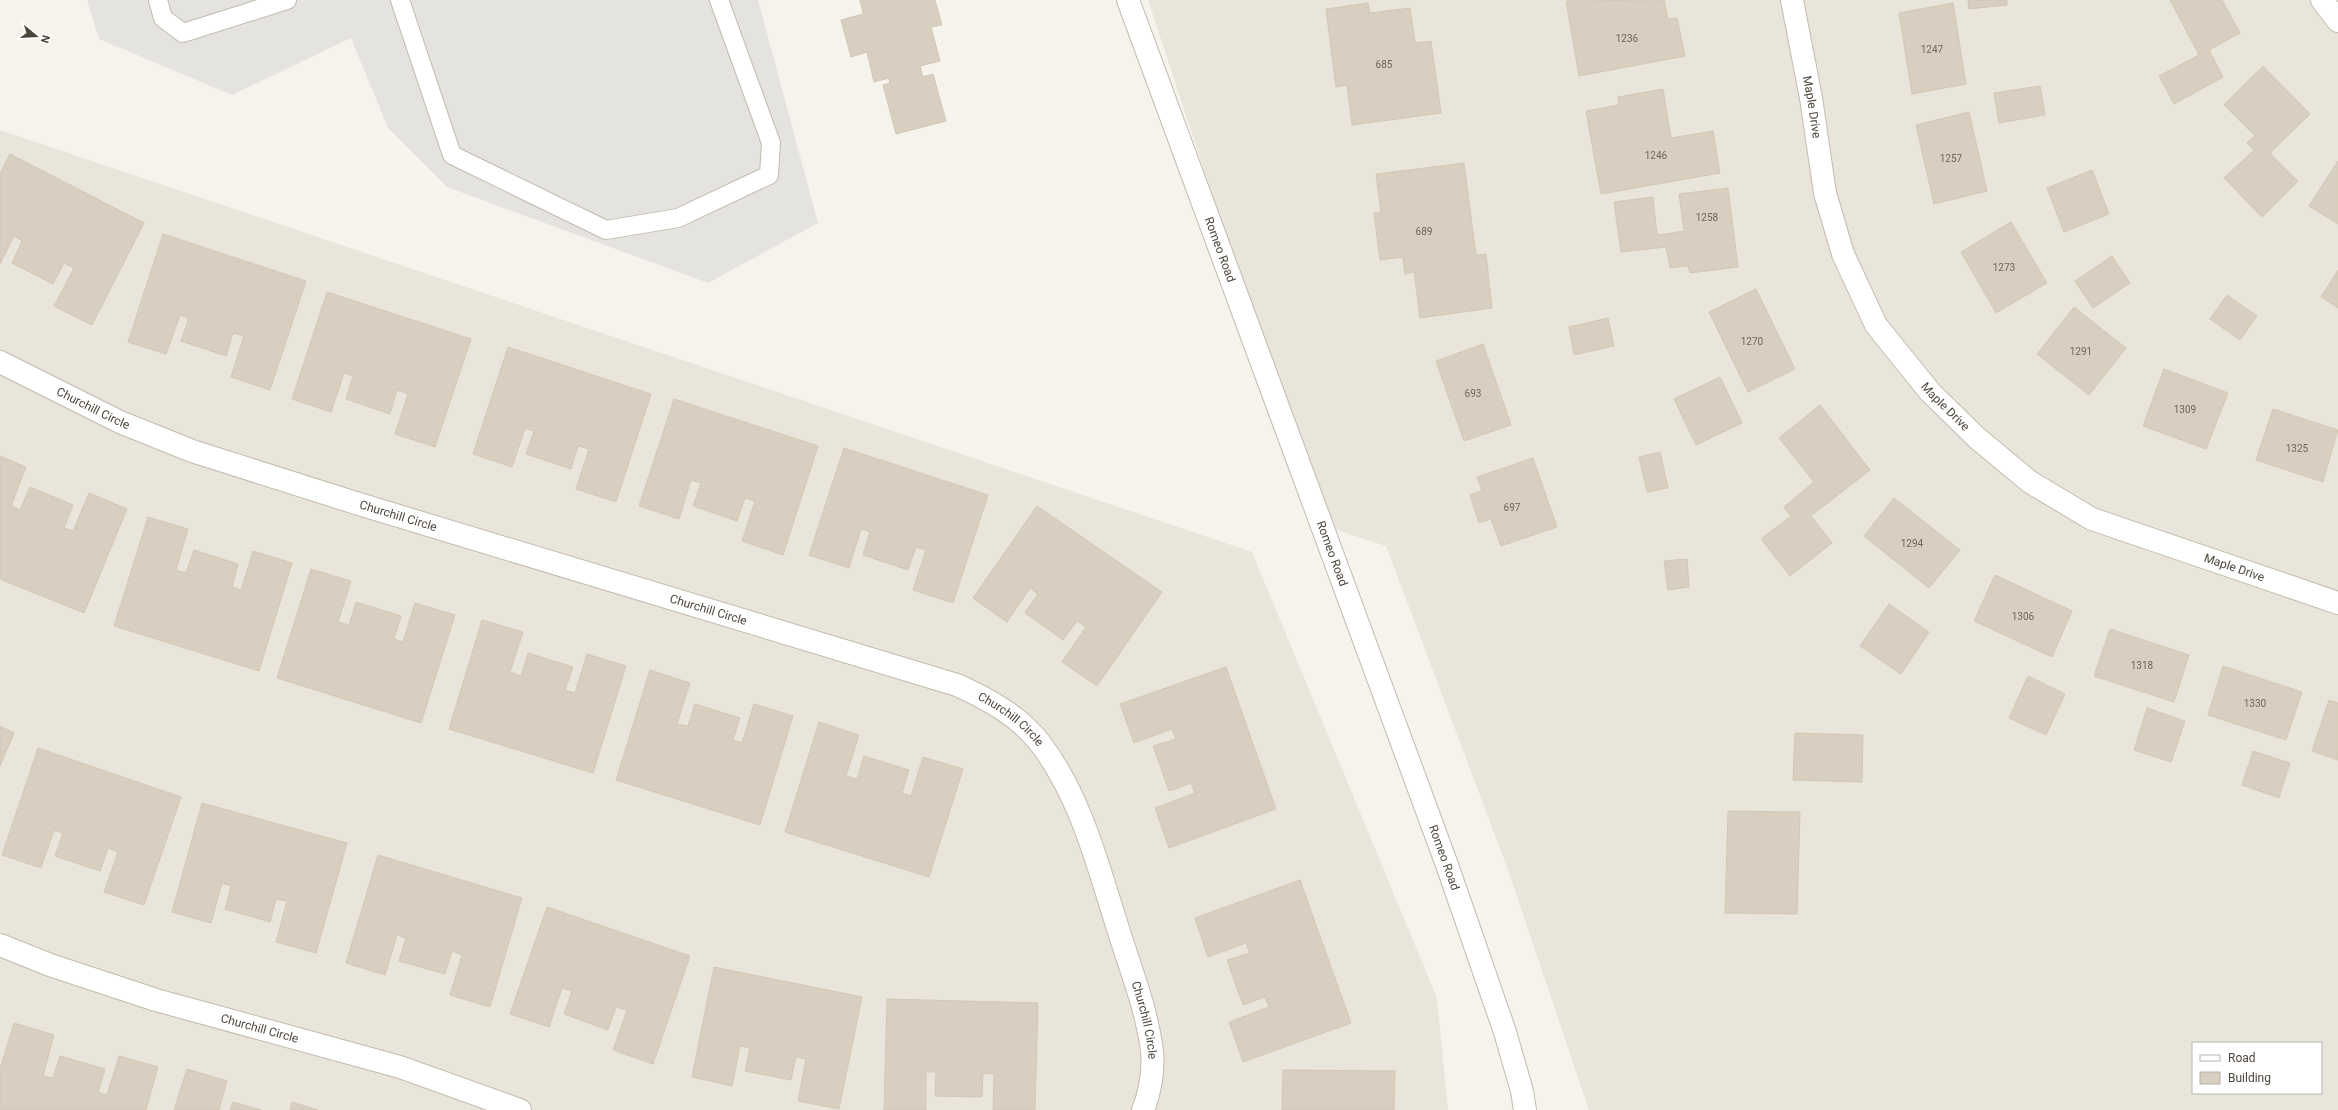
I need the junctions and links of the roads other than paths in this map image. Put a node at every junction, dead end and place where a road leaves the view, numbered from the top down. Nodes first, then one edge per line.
1 (158, 0) edge
2 (400, 0) edge
3 (719, 0) edge
4 (1128, 0) edge
5 (1792, 0) edge
6 (2322, 0) edge
7 (280, 1) edge
8 (2338, 21) edge
9 (0, 362) edge
10 (2338, 603) edge
11 (0, 945) edge
12 (520, 1110) edge
13 (1143, 1110) edge
14 (1525, 1110) edge

1 - 7 lane
2 - 3 lane
4 - 14 street, Romeo Road
5 - 10 street, Maple Drive
6 - 8 street
9 - 13 street, Churchill Circle
11 - 12 street, Churchill Circle

